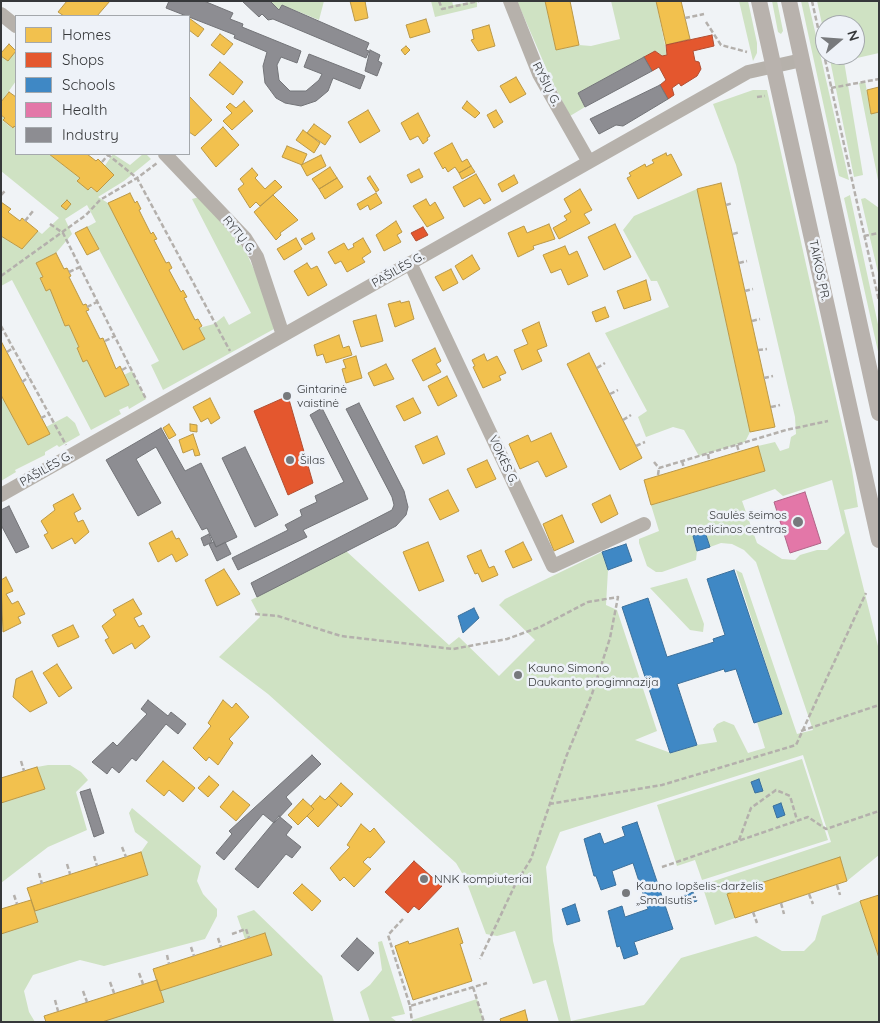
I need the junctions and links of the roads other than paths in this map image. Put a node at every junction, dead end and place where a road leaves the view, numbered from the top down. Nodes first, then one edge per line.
1 (510, 1) edge
2 (760, 1) edge
3 (789, 1) edge
4 (1, 14) edge
5 (15, 25) edge
6 (802, 60) junction
7 (774, 66) junction
8 (166, 155) edge
9 (589, 162) junction
10 (410, 263) junction
11 (283, 335) junction
12 (879, 413) edge
13 (1, 495) edge
14 (644, 524) dead end
15 (879, 540) edge

1 - 9 street, RYŠIŲ G.
2 - 7 main road, TAIKOS PR.
3 - 6 main road
4 - 5 street
6 - 7 street, PAŠILĖS G.
6 - 12 main road
7 - 9 street, PAŠILĖS G.
7 - 15 main road, TAIKOS PR.
8 - 11 street, RYTŲ G.
9 - 10 street, PAŠILĖS G.
10 - 11 street, PAŠILĖS G.
10 - 14 street, VOKĖS G.
11 - 13 street, PAŠILĖS G.

